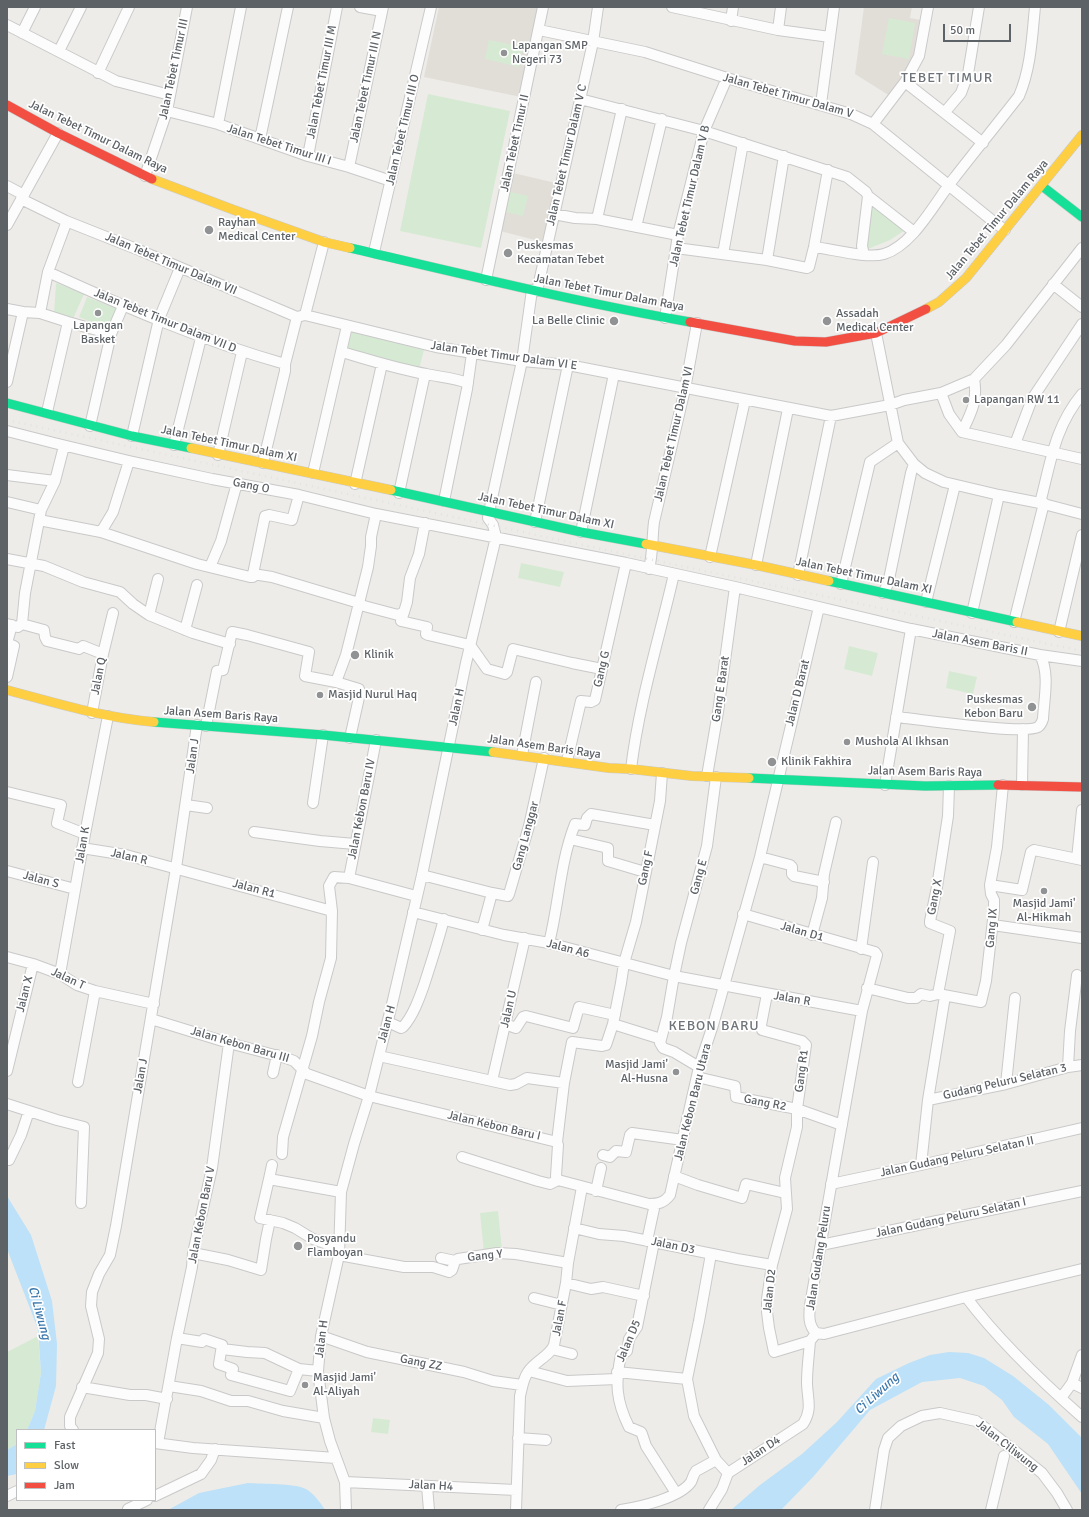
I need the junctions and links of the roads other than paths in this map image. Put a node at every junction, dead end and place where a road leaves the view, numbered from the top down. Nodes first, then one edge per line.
1 (35, 7) edge
2 (81, 7) edge
3 (129, 7) edge
4 (187, 7) edge
5 (242, 7) edge
6 (288, 7) edge
7 (337, 7) edge
8 (360, 7) edge
9 (431, 7) edge
10 (543, 7) edge
11 (598, 7) edge
12 (672, 7) edge
13 (733, 7) edge
14 (782, 7) edge
15 (834, 7) edge
16 (928, 7) edge
17 (979, 7) edge
18 (1035, 7) edge
19 (382, 9) edge
20 (687, 9) edge
21 (732, 21) junction
22 (7, 25) edge
23 (539, 30) junction
24 (778, 30) junction
25 (22, 33) junction
26 (830, 37) junction
27 (593, 42) junction
28 (59, 51) junction
29 (98, 73) junction
30 (727, 78) junction
31 (905, 82) junction
32 (170, 95) junction
33 (580, 98) junction
34 (821, 104) junction
35 (7, 105) edge
36 (622, 109) junction
37 (167, 111) junction
38 (945, 112) junction
39 (662, 119) junction
40 (218, 124) junction
41 (873, 124) junction
42 (704, 130) junction
43 (58, 133) junction
44 (1082, 135) edge
45 (260, 139) junction
46 (743, 143) junction
47 (983, 143) junction
48 (308, 156) junction
49 (784, 156) junction
50 (349, 167) junction
51 (828, 170) junction
52 (145, 176) junction
53 (391, 181) junction
54 (7, 186) edge
55 (949, 186) junction
56 (1042, 186) junction
57 (868, 196) junction
58 (23, 197) junction
59 (554, 214) junction
60 (1082, 217) edge
61 (597, 219) junction
62 (66, 221) junction
63 (7, 225) edge
64 (636, 227) junction
65 (1005, 230) junction
66 (914, 232) junction
67 (678, 235) junction
68 (324, 242) junction
69 (814, 246) junction
70 (676, 248) junction
71 (1082, 248) edge
72 (374, 252) junction
73 (723, 254) junction
74 (864, 255) junction
75 (767, 260) junction
76 (180, 268) junction
77 (48, 272) junction
78 (486, 280) junction
79 (1053, 284) junction
80 (535, 291) junction
81 (122, 306) junction
82 (1082, 306) edge
83 (7, 309) edge
84 (23, 312) junction
85 (40, 313) junction
86 (301, 316) junction
87 (665, 318) junction
88 (159, 319) junction
89 (324, 320) joint
90 (68, 322) junction
91 (697, 323) junction
92 (1082, 324) edge
93 (347, 326) junction
94 (876, 333) junction
95 (111, 334) junction
96 (201, 338) junction
97 (242, 352) junction
98 (342, 352) junction
99 (472, 353) junction
100 (522, 361) junction
101 (285, 364) junction
102 (382, 364) junction
103 (568, 365) junction
104 (425, 374) junction
105 (614, 374) junction
106 (974, 379) junction
107 (7, 382) edge
108 (468, 382) junction
109 (685, 388) junction
110 (941, 393) junction
111 (1082, 394) edge
112 (745, 400) junction
113 (7, 403) edge
114 (890, 405) junction
115 (788, 409) junction
116 (47, 412) junction
117 (831, 416) junction
118 (90, 426) junction
119 (7, 431) edge
120 (962, 432) junction
121 (132, 436) junction
122 (898, 443) junction
123 (1015, 444) junction
124 (174, 445) junction
125 (64, 446) junction
126 (1052, 452) junction
127 (218, 454) junction
128 (1082, 459) edge
129 (129, 461) junction
130 (264, 463) junction
131 (914, 464) junction
132 (313, 473) junction
133 (7, 474) edge
134 (55, 481) junction
135 (237, 483) junction
136 (355, 484) junction
137 (955, 485) junction
138 (399, 493) junction
139 (298, 495) junction
140 (999, 495) junction
141 (444, 501) junction
142 (7, 502) edge
143 (1042, 503) junction
144 (488, 512) junction
145 (376, 514) junction
146 (1082, 514) edge
147 (40, 515) junction
148 (535, 522) junction
149 (425, 523) junction
150 (101, 532) junction
151 (581, 532) junction
152 (1082, 535) edge
153 (496, 537) junction
154 (653, 545) junction
155 (710, 557) junction
156 (7, 559) edge
157 (626, 563) junction
158 (31, 564) junction
159 (756, 565) junction
160 (210, 567) junction
161 (649, 569) junction
162 (253, 574) junction
163 (674, 574) junction
164 (798, 575) junction
165 (158, 579) dead end
166 (841, 584) junction
167 (197, 585) dead end
168 (735, 587) junction
169 (883, 593) junction
170 (926, 602) junction
171 (359, 603) junction
172 (819, 607) junction
173 (404, 612) junction
174 (113, 613) dead end
175 (972, 613) junction
176 (149, 616) junction
177 (1014, 622) junction
178 (13, 624) edge
179 (910, 629) junction
180 (185, 630) junction
181 (1058, 632) junction
182 (1082, 636) edge
183 (230, 644) junction
184 (470, 645) junction
185 (103, 654) junction
186 (1040, 654) junction
187 (1082, 661) edge
188 (602, 669) junction
189 (7, 677) edge
190 (336, 682) junction
191 (536, 682) dead end
192 (7, 690) edge
193 (92, 713) junction
194 (108, 716) junction
195 (896, 717) junction
196 (202, 726) junction
197 (1022, 729) junction
198 (324, 735) junction
199 (350, 738) junction
200 (376, 740) junction
201 (448, 748) junction
202 (522, 755) junction
203 (544, 758) junction
204 (567, 761) junction
205 (630, 769) junction
206 (662, 773) junction
207 (712, 777) junction
208 (777, 779) junction
209 (885, 785) junction
210 (1003, 785) junction
211 (1022, 785) junction
212 (949, 786) junction
213 (1082, 787) edge
214 (7, 792) edge
215 (313, 803) dead end
216 (186, 804) junction
217 (207, 808) dead end
218 (1082, 810) edge
219 (836, 822) dead end
220 (655, 825) junction
221 (254, 832) dead end
222 (85, 834) junction
223 (570, 839) junction
224 (355, 844) junction
225 (82, 848) junction
226 (760, 857) junction
227 (1079, 860) edge
228 (873, 862) dead end
229 (176, 868) junction
230 (7, 871) edge
231 (645, 872) junction
232 (422, 875) junction
233 (349, 878) junction
234 (824, 882) junction
235 (990, 885) junction
236 (75, 889) junction
237 (492, 893) junction
238 (416, 896) junction
239 (332, 911) junction
240 (412, 912) junction
241 (743, 914) junction
242 (444, 919) junction
243 (993, 925) junction
244 (482, 930) junction
245 (812, 935) junction
246 (525, 938) junction
247 (1082, 938) edge
248 (548, 944) junction
249 (861, 949) junction
250 (7, 957) edge
251 (624, 963) junction
252 (33, 964) junction
253 (60, 974) junction
254 (1077, 975) dead end
255 (674, 976) junction
256 (723, 986) junction
257 (868, 988) junction
258 (95, 991) junction
259 (767, 994) junction
260 (942, 995) junction
261 (1015, 998) dead end
262 (154, 1004) junction
263 (862, 1011) junction
264 (151, 1019) junction
265 (614, 1019) junction
266 (388, 1022) junction
267 (505, 1024) junction
268 (661, 1039) junction
269 (230, 1043) junction
270 (277, 1055) junction
271 (379, 1056) junction
272 (1082, 1065) edge
273 (1068, 1067) junction
274 (303, 1070) junction
275 (7, 1071) edge
276 (698, 1072) junction
277 (273, 1073) dead end
278 (492, 1081) junction
279 (78, 1082) dead end
280 (564, 1083) junction
281 (1006, 1084) junction
282 (369, 1096) junction
283 (928, 1100) junction
284 (7, 1104) edge
285 (28, 1110) junction
286 (797, 1110) junction
287 (842, 1125) junction
288 (1082, 1128) edge
289 (683, 1140) junction
290 (557, 1142) junction
291 (282, 1154) dead end
292 (603, 1155) dead end
293 (462, 1158) dead end
294 (9, 1160) dead end
295 (272, 1165) dead end
296 (921, 1165) junction
297 (601, 1168) dead end
298 (674, 1176) junction
299 (269, 1179) junction
300 (558, 1180) junction
301 (831, 1184) junction
302 (582, 1187) junction
303 (596, 1190) junction
304 (1082, 1191) edge
305 (341, 1192) junction
306 (785, 1193) junction
307 (80, 1203) dead end
308 (655, 1204) junction
309 (270, 1220) junction
310 (574, 1228) junction
311 (650, 1242) junction
312 (821, 1245) junction
313 (339, 1251) junction
314 (192, 1252) junction
315 (711, 1254) junction
316 (441, 1258) dead end
317 (455, 1261) junction
318 (568, 1263) junction
319 (772, 1265) junction
320 (1082, 1269) edge
321 (566, 1283) junction
322 (644, 1296) junction
323 (966, 1296) junction
324 (534, 1298) dead end
325 (562, 1305) junction
326 (321, 1336) junction
327 (813, 1337) junction
328 (177, 1338) junction
329 (222, 1349) junction
330 (552, 1349) junction
331 (572, 1354) dead end
332 (1082, 1355) edge
333 (299, 1369) junction
334 (318, 1371) junction
335 (529, 1371) junction
336 (617, 1376) junction
337 (687, 1379) junction
338 (1072, 1383) junction
339 (522, 1385) junction
340 (169, 1386) junction
341 (82, 1387) junction
342 (1082, 1388) edge
343 (1061, 1398) junction
344 (167, 1399) junction
345 (1082, 1417) edge
346 (324, 1418) junction
347 (72, 1429) edge
348 (518, 1438) junction
349 (546, 1440) dead end
350 (157, 1443) edge
351 (215, 1449) junction
352 (1004, 1456) dead end
353 (336, 1458) junction
354 (716, 1460) junction
355 (728, 1473) junction
356 (346, 1482) junction
357 (427, 1486) junction
358 (516, 1490) junction
359 (16, 1492) edge
360 (676, 1493) junction
361 (7, 1496) edge
362 (156, 1496) edge
363 (145, 1501) edge
364 (128, 1509) dead end
365 (346, 1510) edge
366 (429, 1510) edge
367 (516, 1510) edge
368 (621, 1510) edge
369 (709, 1510) edge
370 (875, 1510) edge
371 (991, 1510) edge
372 (1067, 1510) edge

1 - 25 street
2 - 28 street
3 - 29 street
4 - 32 street, Jalan Tebet Timur III
5 - 40 street
6 - 45 street
7 - 48 street, Jalan Tebet Timur III M
8 - 19 street
9 - 53 street, Jalan Tebet Timur III O
10 - 23 street, Jalan Tebet Timur II
11 - 27 street, Jalan Tebet Timur Dalam V C
12 - 20 street
13 - 21 street
14 - 24 street
15 - 26 street
16 - 31 street
17 - 38 street
18 - 47 street
19 - 50 street, Jalan Tebet Timur III N
20 - 21 street
21 - 24 street
22 - 25 street
23 - 27 street, Jalan Tebet Timur Dalam V
23 - 78 street, Jalan Tebet Timur II
24 - 26 street
25 - 28 street
26 - 34 street
27 - 30 street, Jalan Tebet Timur Dalam V
27 - 33 street, Jalan Tebet Timur Dalam V C
28 - 29 street
29 - 32 street
30 - 34 street, Jalan Tebet Timur Dalam V
30 - 42 street, Jalan Tebet Timur Dalam V B
31 - 38 street
31 - 41 street
32 - 37 street, Jalan Tebet Timur III
33 - 36 street
33 - 59 street, Jalan Tebet Timur Dalam V C
34 - 41 street, Jalan Tebet Timur Dalam V
35 - 43 street, Jalan Tebet Timur Dalam Raya
36 - 39 street
36 - 61 street
37 - 40 street, Jalan Tebet Timur III I
37 - 52 street, Jalan Tebet Timur III
38 - 47 street
39 - 42 street
39 - 64 street
40 - 45 street, Jalan Tebet Timur III I
41 - 55 street, Jalan Tebet Timur Dalam V
42 - 46 street
42 - 67 street, Jalan Tebet Timur Dalam V B
43 - 52 street, Jalan Tebet Timur Dalam Raya
43 - 58 street
44 - 56 street, Jalan Tebet Timur Dalam Raya
45 - 48 street, Jalan Tebet Timur III I
46 - 49 street
46 - 73 street
47 - 55 street
48 - 50 street, Jalan Tebet Timur III I
49 - 51 street
49 - 75 street
50 - 53 street, Jalan Tebet Timur III I
51 - 57 street
51 - 69 street
52 - 68 street, Jalan Tebet Timur Dalam Raya
53 - 72 street, Jalan Tebet Timur III O
54 - 58 street, Jalan Tebet Timur Dalam VII
55 - 65 street, Jalan Tebet Timur Dalam V
55 - 66 street
56 - 60 street
56 - 65 street, Jalan Tebet Timur Dalam Raya
57 - 66 street
57 - 74 street
58 - 62 street, Jalan Tebet Timur Dalam VII
58 - 63 street
59 - 61 street
59 - 80 street, Jalan Tebet Timur Dalam V C
61 - 64 street
62 - 76 street, Jalan Tebet Timur Dalam VII
62 - 77 street
64 - 67 street
65 - 94 street, Jalan Tebet Timur Dalam Raya
66 - 74 street
67 - 70 street, Jalan Tebet Timur Dalam V B
68 - 72 street, Jalan Tebet Timur Dalam Raya
68 - 86 street
69 - 74 street
69 - 75 street
70 - 73 street
70 - 87 street, Jalan Tebet Timur Dalam V B
71 - 79 street
72 - 78 street, Jalan Tebet Timur Dalam Raya
73 - 75 street
76 - 86 street, Jalan Tebet Timur Dalam VII
76 - 88 street
77 - 81 street, Jalan Tebet Timur Dalam VII D
77 - 85 street
78 - 80 street, Jalan Tebet Timur Dalam Raya
79 - 82 street
79 - 106 street
80 - 87 street, Jalan Tebet Timur Dalam Raya
80 - 100 street, Jalan Tebet Timur Dalam V C
81 - 88 street, Jalan Tebet Timur Dalam VII D
81 - 95 street
83 - 84 street
84 - 85 street
84 - 107 street
85 - 90 street
86 - 89 street, Jalan Tebet Timur Dalam VII
86 - 101 street
87 - 91 street, Jalan Tebet Timur Dalam Raya
88 - 96 street, Jalan Tebet Timur Dalam VII D
88 - 121 street
89 - 93 street, Jalan Tebet Timur Dalam VI E
90 - 95 street
90 - 116 street
91 - 94 street, Jalan Tebet Timur Dalam Raya
91 - 109 street, Jalan Tebet Timur Dalam VI
92 - 123 street
93 - 98 street
93 - 99 street, Jalan Tebet Timur Dalam VI E
94 - 114 street
95 - 118 street
96 - 97 street, Jalan Tebet Timur Dalam VII D
96 - 124 street
97 - 101 street, Jalan Tebet Timur Dalam VII D
97 - 127 street
98 - 102 street
98 - 132 street
99 - 100 street, Jalan Tebet Timur Dalam VI E
99 - 108 street
100 - 103 street, Jalan Tebet Timur Dalam VI E
100 - 144 street, Jalan Tebet Timur Dalam V C
101 - 130 street
102 - 104 street
102 - 136 street
103 - 105 street, Jalan Tebet Timur Dalam VI E
103 - 148 street
104 - 108 street
104 - 138 street
105 - 109 street, Jalan Tebet Timur Dalam VI E
105 - 151 street
106 - 110 street, Jalan Tebet Timur Dalam VI E
106 - 120 street
108 - 141 street
109 - 112 street, Jalan Tebet Timur Dalam VI E
109 - 154 street, Jalan Tebet Timur Dalam VI
110 - 114 street, Jalan Tebet Timur Dalam VI E
110 - 120 street
111 - 126 street
112 - 115 street, Jalan Tebet Timur Dalam VI E
112 - 155 street
113 - 116 street, Jalan Tebet Timur Dalam XI
114 - 117 street, Jalan Tebet Timur Dalam VI E
114 - 122 street
115 - 117 street, Jalan Tebet Timur Dalam VI E
115 - 159 street
116 - 118 street, Jalan Tebet Timur Dalam XI
117 - 164 street
118 - 121 street, Jalan Tebet Timur Dalam XI
119 - 125 street, Gang O
120 - 123 street
121 - 124 street, Jalan Tebet Timur Dalam XI
122 - 131 street
122 - 166 street
123 - 126 street
124 - 127 street, Jalan Tebet Timur Dalam XI
125 - 129 street, Gang O
125 - 134 street
126 - 128 street
126 - 143 street
127 - 130 street, Jalan Tebet Timur Dalam XI
129 - 135 street, Gang O
129 - 150 street
130 - 132 street, Jalan Tebet Timur Dalam XI
131 - 137 street
131 - 169 street
132 - 136 street, Jalan Tebet Timur Dalam XI
133 - 134 street
134 - 147 street
135 - 139 street, Gang O
135 - 160 street
136 - 138 street, Jalan Tebet Timur Dalam XI
137 - 140 street
137 - 170 street
138 - 141 street, Jalan Tebet Timur Dalam XI
139 - 145 street, Gang O
139 - 162 street
140 - 143 street
140 - 175 street
141 - 144 street, Jalan Tebet Timur Dalam XI
142 - 147 street
143 - 146 street
143 - 177 street
144 - 148 street, Jalan Tebet Timur Dalam XI
144 - 153 street
145 - 149 street, Gang O
145 - 171 street
147 - 150 street
147 - 158 street
148 - 151 street, Jalan Tebet Timur Dalam XI
149 - 153 street, Gang O
149 - 173 street
150 - 160 street
151 - 154 street, Jalan Tebet Timur Dalam XI
152 - 181 street
153 - 157 street, Gang O
153 - 184 street, Jalan H
154 - 155 street, Jalan Tebet Timur Dalam XI
154 - 161 street, Jalan Tebet Timur Dalam VI
155 - 159 street, Jalan Tebet Timur Dalam XI
156 - 158 street
157 - 161 street, Gang O
157 - 188 street, Gang G
158 - 176 street
158 - 178 street
159 - 164 street, Jalan Tebet Timur Dalam XI
160 - 162 street
161 - 163 street, Gang O
162 - 171 street
163 - 168 street, Jalan Asem Baris II
163 - 205 street
164 - 166 street, Jalan Tebet Timur Dalam XI
165 - 176 street
166 - 169 street, Jalan Tebet Timur Dalam XI
167 - 180 street
168 - 172 street, Jalan Asem Baris II
168 - 207 street, Gang E Barat
169 - 170 street, Jalan Tebet Timur Dalam XI
170 - 175 street, Jalan Tebet Timur Dalam XI
171 - 173 street
171 - 190 street
172 - 179 street, Jalan Asem Baris II
172 - 208 street, Jalan D Barat
173 - 184 street
174 - 185 street, Jalan Q
175 - 177 street, Jalan Tebet Timur Dalam XI
176 - 180 street
177 - 181 street, Jalan Tebet Timur Dalam XI
178 - 185 street
178 - 189 street
179 - 186 street, Jalan Asem Baris II
179 - 195 street
180 - 183 street
181 - 182 street, Jalan Tebet Timur Dalam XI
183 - 190 street
183 - 196 street, Jalan J
184 - 188 street
184 - 201 street, Jalan H
185 - 193 street, Jalan Q
186 - 187 street
186 - 197 street, Jalan Asem Baris II
188 - 204 street, Gang G
190 - 199 street
191 - 202 street
192 - 193 street, Jalan Asem Baris Raya
193 - 194 street, Jalan Asem Baris Raya
194 - 196 street, Jalan Asem Baris Raya
194 - 222 street, Jalan K
195 - 197 street, Jalan Asem Baris II
195 - 209 street
196 - 198 street, Jalan Asem Baris Raya
196 - 216 street, Jalan J
197 - 211 street
198 - 199 street, Jalan Asem Baris Raya
198 - 215 street
199 - 200 street, Jalan Asem Baris Raya
200 - 201 street, Jalan Asem Baris Raya
200 - 224 street, Jalan Kebon Baru IV
201 - 202 street, Jalan Asem Baris Raya
201 - 232 street, Jalan H
202 - 203 street, Jalan Asem Baris Raya
203 - 204 street, Jalan Asem Baris Raya
203 - 237 street, Gang Langgar
204 - 205 street, Jalan Asem Baris Raya
205 - 206 street, Jalan Asem Baris Raya
206 - 207 street, Jalan Asem Baris Raya
206 - 220 street, Gang F
207 - 208 street, Jalan Asem Baris Raya
207 - 255 street, Gang E
208 - 209 street, Jalan Asem Baris Raya
208 - 226 street, Jalan Kebon Baru Utara
209 - 212 street, Jalan Asem Baris Raya
210 - 211 street, Jalan Asem Baris Raya
210 - 212 street, Jalan Asem Baris Raya
210 - 235 street, Gang IX
211 - 213 street, Jalan Asem Baris Raya
212 - 260 street, Gang X
214 - 222 street
216 - 217 street
216 - 229 street, Jalan J
218 - 227 street
219 - 234 street
220 - 223 street
220 - 231 street, Gang F
221 - 224 street
222 - 225 street, Jalan K
223 - 231 street
223 - 248 street
224 - 233 street, Jalan Kebon Baru IV
225 - 229 street, Jalan R
225 - 236 street, Jalan K
226 - 234 street
226 - 241 street, Jalan Kebon Baru Utara
227 - 235 street
228 - 249 street
229 - 239 street, Jalan R1
229 - 262 street, Jalan J
230 - 236 street, Jalan S
231 - 251 street, Gang F
232 - 237 street
232 - 238 street, Jalan H
233 - 238 street
233 - 239 street
234 - 245 street
235 - 243 street, Gang IX
236 - 253 street, Jalan K
237 - 244 street
238 - 240 street, Jalan H
239 - 274 street
240 - 242 street, Jalan A6
240 - 266 street, Jalan H
241 - 245 street, Jalan D1
241 - 256 street, Jalan Kebon Baru Utara
242 - 244 street, Jalan A6
242 - 266 street
243 - 247 street
243 - 260 street, Gang IX
244 - 246 street, Jalan A6
245 - 249 street, Jalan D1
246 - 248 street, Jalan A6
246 - 267 street, Jalan U
248 - 251 street, Jalan A6
249 - 257 street, Jalan Gudang Peluru
250 - 252 street, Jalan T
251 - 255 street, Jalan A6
251 - 265 street, Gang F
252 - 253 street, Jalan T
252 - 275 street, Jalan X
253 - 258 street, Jalan T
254 - 273 street
255 - 256 street, Jalan A6
255 - 268 street, Gang E
256 - 259 street, Jalan R
256 - 276 street, Jalan Kebon Baru Utara
257 - 260 street
257 - 263 street, Jalan Gudang Peluru
258 - 262 street, Jalan T
258 - 279 street
259 - 263 street, Jalan R
259 - 286 street, Gang R1
260 - 283 street
261 - 281 street
262 - 264 street, Jalan J
263 - 287 street, Jalan Gudang Peluru
264 - 269 street, Jalan Kebon Baru III
264 - 341 street, Jalan J
265 - 267 street
265 - 268 street
265 - 280 street, Gang F
266 - 271 street, Jalan H
267 - 278 street, Jalan U
268 - 276 street
269 - 270 street, Jalan Kebon Baru III
269 - 314 street, Jalan Kebon Baru V
270 - 274 street, Jalan Kebon Baru III
270 - 277 street
271 - 278 street
271 - 282 street, Jalan H
272 - 273 street, Gudang Peluru Selatan 3
273 - 281 street, Gudang Peluru Selatan 3
274 - 282 street, Jalan Kebon Baru III
274 - 291 street
276 - 286 street, Gang R2
276 - 289 street, Jalan Kebon Baru Utara
278 - 280 street
280 - 290 street
281 - 283 street, Gudang Peluru Selatan 3
282 - 290 street, Jalan Kebon Baru I
282 - 305 street, Jalan H
283 - 296 street
284 - 285 street
285 - 294 street
285 - 307 street
286 - 287 street, Gang R2
286 - 306 street, Jalan D2
287 - 301 street, Jalan Gudang Peluru
288 - 296 street, Jalan Gudang Peluru Selatan II
289 - 292 street
289 - 298 street, Jalan Kebon Baru Utara
290 - 300 street, Jalan Kebon Baru I
293 - 300 street
295 - 299 street
296 - 301 street, Jalan Gudang Peluru Selatan II
297 - 303 street
298 - 306 street
298 - 308 street, Jalan Kebon Baru Utara
299 - 305 street
299 - 309 street
300 - 302 street
301 - 312 street, Jalan Gudang Peluru
302 - 303 street
302 - 310 street, Jalan F
303 - 308 street
304 - 312 street, Jalan Gudang Peluru Selatan I
305 - 313 street, Jalan H
306 - 319 street, Jalan D2
308 - 311 street, Jalan D5
309 - 313 street
309 - 314 street
310 - 311 street, Jalan D3
310 - 318 street, Jalan F
311 - 315 street, Jalan D3
311 - 322 street, Jalan D5
312 - 327 street, Jalan Gudang Peluru
313 - 317 street, Gang Y
313 - 326 street, Jalan H
314 - 328 street, Jalan Kebon Baru V
315 - 319 street, Jalan D3
315 - 337 street, Jalan D4
316 - 317 street
317 - 318 street, Gang Y
318 - 321 street, Jalan F
319 - 327 street, Jalan D2
320 - 323 street
321 - 322 street
321 - 325 street, Jalan F
322 - 336 street, Jalan D5
323 - 327 street
323 - 343 street
324 - 325 street
325 - 330 street, Jalan F
326 - 334 street, Jalan H
326 - 339 street, Gang ZZ
327 - 355 street, Jalan D4
328 - 329 street
328 - 340 street, Jalan Kebon Baru V
329 - 333 street
329 - 333 street
330 - 331 street
330 - 335 street, Jalan F
332 - 338 street
333 - 334 street
334 - 346 street, Jalan H
335 - 336 street
335 - 339 street, Jalan F
336 - 337 street
336 - 360 street, Jalan D5
337 - 354 street, Jalan D4
338 - 342 street
338 - 343 street
339 - 348 street, Jalan F
340 - 344 street, Jalan Kebon Baru V
340 - 346 street
341 - 344 street
341 - 347 street, Jalan J
343 - 345 street
344 - 350 street, Jalan Kebon Baru V
346 - 353 street, Jalan H
348 - 349 street
348 - 358 street, Jalan F
350 - 351 street
351 - 353 street
351 - 362 street
352 - 371 street
353 - 356 street, Jalan H
354 - 355 street, Jalan D4
354 - 360 street
355 - 369 street
356 - 357 street, Jalan H4
356 - 365 street, Jalan H
357 - 358 street, Jalan H4
357 - 366 street
358 - 367 street, Jalan F
359 - 361 street
360 - 368 street
363 - 364 street
370 - 372 street, Jalan Ciliwung

